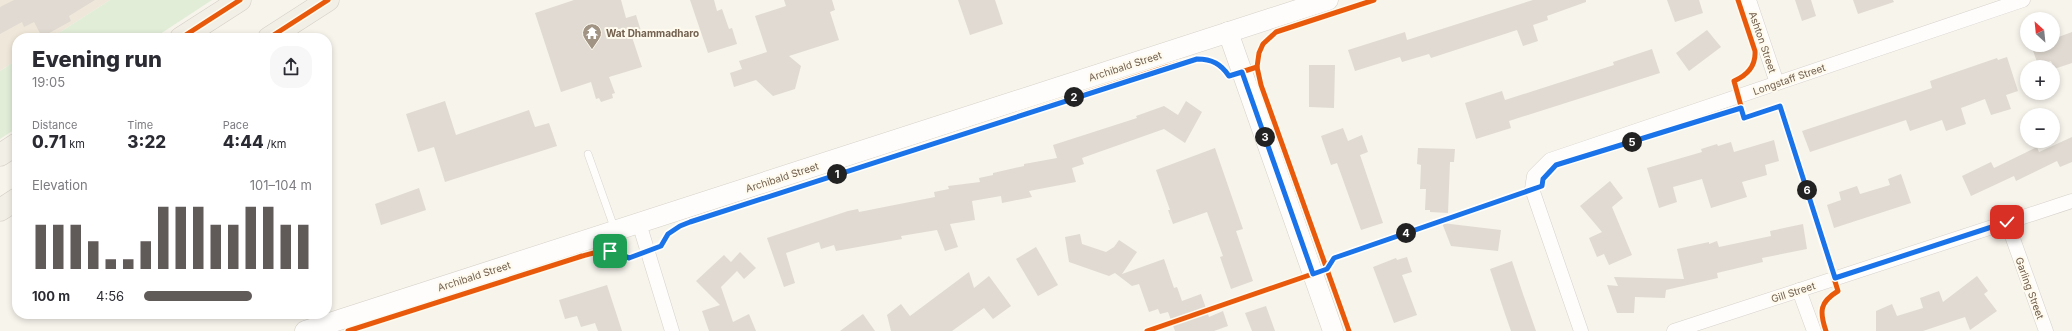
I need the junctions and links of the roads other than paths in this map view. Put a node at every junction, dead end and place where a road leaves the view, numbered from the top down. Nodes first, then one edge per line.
1 (240, 0) edge
2 (328, 0) edge
3 (1328, 0) edge
4 (1749, 0) edge
5 (2023, 0) edge
6 (1228, 32) junction
7 (189, 33) edge
8 (277, 33) edge
9 (1777, 83) junction
10 (12, 147) edge
11 (588, 154) dead end
12 (0, 155) edge
13 (2072, 201) edge
14 (12, 202) edge
15 (0, 210) edge
16 (2007, 222) junction
17 (639, 223) junction
18 (615, 231) junction
19 (1799, 290) junction
20 (305, 331) edge
21 (672, 331) edge
22 (1333, 331) edge
23 (1582, 331) edge
24 (1674, 331) edge
25 (1814, 331) edge
26 (2046, 331) edge

1 - 7 main road
2 - 8 main road
3 - 6 street, Archibald Street
4 - 9 street, Ashton Street
5 - 9 street, Longstaff Street
6 - 17 street, Archibald Street
6 - 22 street
9 - 23 street, Longstaff Street
10 - 12 main road
11 - 18 lane
13 - 16 street, Gill Street
14 - 15 main road
16 - 19 street, Gill Street
16 - 26 street, Garling Street
17 - 18 street, Archibald Street
17 - 21 street
18 - 20 street, Archibald Street
19 - 24 street, Gill Street
19 - 25 street

